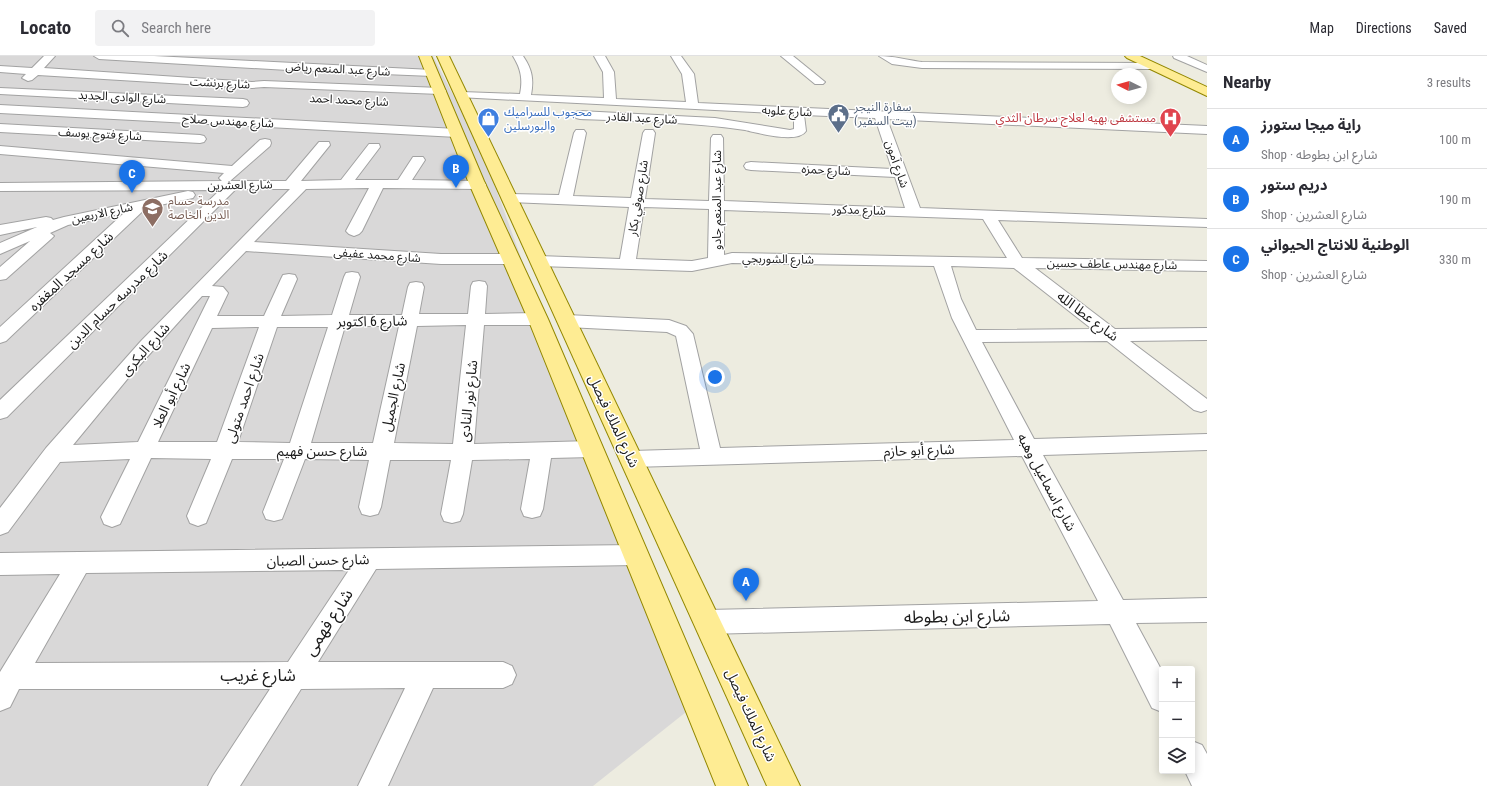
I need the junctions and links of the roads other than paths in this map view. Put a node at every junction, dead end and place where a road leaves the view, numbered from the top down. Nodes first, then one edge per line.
1 (38, 56) edge
2 (50, 56) edge
3 (99, 56) edge
4 (300, 56) edge
5 (518, 56) edge
6 (599, 56) edge
7 (676, 56) edge
8 (786, 56) edge
9 (884, 56) edge
10 (1005, 56) edge
11 (1131, 56) edge
12 (1178, 56) edge
13 (176, 58) edge
14 (1199, 60) edge
15 (1020, 64) junction
16 (1152, 66) junction
17 (288, 67) junction
18 (0, 69) edge
19 (1207, 69) edge
20 (23, 71) junction
21 (35, 71) junction
22 (148, 78) junction
23 (819, 82) dead end
24 (264, 84) junction
25 (448, 89) edge
26 (1, 91) edge
27 (15, 92) junction
28 (1207, 92) edge
29 (253, 95) junction
30 (121, 97) junction
31 (291, 97) dead end
32 (525, 98) junction
33 (610, 102) junction
34 (243, 103) junction
35 (0, 106) edge
36 (693, 106) junction
37 (0, 109) edge
38 (99, 114) junction
39 (572, 114) dead end
40 (880, 115) junction
41 (799, 116) dead end
42 (223, 120) junction
43 (0, 128) edge
44 (1207, 130) edge
45 (72, 132) junction
46 (457, 133) junction
47 (580, 133) dead end
48 (649, 133) dead end
49 (717, 138) dead end
50 (200, 139) junction
51 (265, 143) dead end
52 (324, 145) dead end
53 (374, 147) dead end
54 (0, 150) edge
55 (42, 154) junction
56 (418, 160) dead end
57 (131, 161) junction
58 (170, 164) junction
59 (751, 166) dead end
60 (900, 173) junction
61 (229, 180) junction
62 (345, 184) junction
63 (378, 184) junction
64 (402, 184) junction
65 (296, 185) junction
66 (479, 185) junction
67 (133, 186) junction
68 (0, 187) edge
69 (102, 187) junction
70 (510, 198) junction
71 (565, 200) junction
72 (638, 202) junction
73 (142, 204) junction
74 (717, 206) junction
75 (106, 212) junction
76 (914, 212) junction
77 (988, 215) junction
78 (64, 221) junction
79 (1207, 223) edge
80 (0, 230) edge
81 (354, 231) dead end
82 (242, 246) junction
83 (0, 249) edge
84 (511, 259) junction
85 (539, 260) junction
86 (716, 261) junction
87 (941, 262) junction
88 (1018, 262) junction
89 (627, 264) junction
90 (1207, 266) edge
91 (0, 275) edge
92 (352, 277) dead end
93 (289, 279) dead end
94 (479, 286) dead end
95 (416, 287) dead end
96 (198, 291) junction
97 (538, 319) junction
98 (476, 320) junction
99 (408, 321) junction
100 (567, 321) junction
101 (206, 322) junction
102 (270, 322) junction
103 (339, 322) junction
104 (1207, 334) edge
105 (1113, 335) junction
106 (970, 336) junction
107 (0, 337) edge
108 (1201, 405) dead end
109 (0, 412) edge
110 (1207, 442) edge
111 (1028, 447) junction
112 (592, 448) junction
113 (144, 450) junction
114 (225, 450) junction
115 (542, 450) junction
116 (298, 451) junction
117 (382, 452) junction
118 (463, 452) junction
119 (53, 454) junction
120 (712, 456) junction
121 (632, 459) junction
122 (370, 507) dead end
123 (532, 509) dead end
124 (274, 512) dead end
125 (452, 514) dead end
126 (198, 516) dead end
127 (112, 517) dead end
128 (0, 525) edge
129 (636, 555) junction
130 (369, 560) junction
131 (0, 564) edge
132 (79, 564) junction
133 (1207, 610) edge
134 (1118, 612) junction
135 (707, 622) junction
136 (294, 674) junction
137 (425, 675) junction
138 (503, 675) dead end
139 (6, 687) edge
140 (1159, 692) edge
141 (1195, 761) edge
142 (1207, 784) edge
143 (223, 786) edge
144 (373, 786) edge
145 (732, 786) edge
146 (784, 786) edge

1 - 20 street
2 - 21 street
3 - 13 street, شارع عبد المنعم رياض
4 - 17 street
5 - 32 street
6 - 33 street
7 - 36 street
8 - 23 street
9 - 15 street
10 - 15 street
11 - 16 main road
12 - 14 street
13 - 17 street, شارع عبد المنعم رياض
13 - 22 street
14 - 19 street
15 - 16 street
16 - 28 main road
17 - 24 street
17 - 25 street, شارع عبد المنعم رياض
18 - 20 street, شارع برنشت
20 - 21 street, شارع برنشت
20 - 26 street
21 - 22 street, شارع برنشت
21 - 27 street
22 - 24 street, شارع برنشت
22 - 30 street
24 - 25 street, شارع برنشت
24 - 29 street
25 - 32 street, شارع علوبه
25 - 46 main road, شارع الملك فيصل
25 - 70 main road, شارع الملك فيصل
26 - 27 street, شارع الوادى الجديد
27 - 30 street, شارع الوادى الجديد
27 - 35 street
29 - 31 street, شارع محمد احمد
29 - 34 street
30 - 34 street, شارع الوادى الجديد
30 - 38 street
32 - 33 street, شارع علوبه
33 - 36 street, شارع علوبه
34 - 42 street
36 - 40 street, شارع علوبه
37 - 38 street, شارع مهندس صلاح
38 - 42 street, شارع مهندس صلاح
38 - 45 street
39 - 41 street, شارع عبد القادر
40 - 44 street, شارع علوبه
40 - 60 street, شارع آمون
42 - 46 street, شارع مهندس صلاح
42 - 50 street
43 - 45 street, شارع فتوح يوسف
45 - 50 street, شارع فتوح يوسف
45 - 55 street
46 - 66 main road, شارع الملك فيصل
47 - 71 street
48 - 72 street, شارع صوفي بكار
49 - 74 street, شارع عبد المنعم جادو
50 - 58 street
51 - 61 street, شارع مدرسه حسام الدين
52 - 65 street, شارع البكرى
53 - 62 street
54 - 55 street
55 - 57 street
56 - 64 street
57 - 58 street
57 - 69 street
58 - 61 street
59 - 60 street, شارع حمزه
60 - 76 street, شارع آمون
61 - 65 street, شارع العشرين
61 - 67 street, شارع العشرين
61 - 73 street, شارع الاربعين
61 - 109 street, شارع مدرسه حسام الدين
62 - 63 street, شارع العشرين
62 - 65 street, شارع العشرين
63 - 64 street, شارع العشرين
63 - 81 street
64 - 66 street, شارع العشرين
65 - 82 street, شارع البكرى
66 - 84 main road, شارع الملك فيصل
67 - 69 street, شارع العشرين
67 - 75 street
68 - 69 street, شارع العشرين
70 - 71 street, شارع مدكور
70 - 85 main road, شارع الملك فيصل
71 - 72 street, شارع مدكور
72 - 74 street, شارع مدكور
72 - 89 street, شارع صوفي بكار
73 - 75 street, شارع الاربعين
73 - 107 street, شارع مسجد المغفره
74 - 76 street, شارع مدكور
74 - 86 street, شارع عبد المنعم جادو
75 - 78 street, شارع الاربعين
76 - 77 street, شارع مدكور
77 - 79 street, شارع مدكور
77 - 88 street, شارع عطا الله
78 - 80 street, شارع الاربعين
78 - 83 street, شارع الاربعين
78 - 91 street
82 - 84 street, شارع محمد عفيفى
82 - 96 street, شارع البكرى
84 - 97 main road, شارع الملك فيصل
85 - 89 street, شارع الشوربجي
85 - 100 main road, شارع الملك فيصل
86 - 87 street, شارع الشوربجي
86 - 89 street, شارع الشوربجي
87 - 88 street, شارع الشوربجي
87 - 106 street, شارع اسماعيل وهبه
88 - 90 street, شارع مهندس عاطف حسين
88 - 105 street, شارع عطا الله
92 - 103 street
93 - 102 street, شارع احمد متولى
94 - 98 street, شارع نور النادى
95 - 99 street, شارع الجميل
96 - 101 street, شارع أبو العلا
96 - 119 street, شارع البكرى
97 - 98 street, شارع 6 اكتوبر
97 - 112 main road, شارع الملك فيصل
98 - 99 street, شارع 6 اكتوبر
98 - 118 street, شارع نور النادى
99 - 103 street, شارع 6 اكتوبر
99 - 117 street, شارع الجميل
100 - 120 street
100 - 121 main road, شارع الملك فيصل
101 - 102 street, شارع 6 اكتوبر
101 - 113 street, شارع أبو العلا
102 - 103 street, شارع 6 اكتوبر
102 - 114 street, شارع احمد متولى
103 - 116 street
104 - 105 street
105 - 106 street
105 - 108 street, شارع عطا الله
106 - 111 street, شارع اسماعيل وهبه
110 - 111 street, شارع أبو حازم
111 - 120 street, شارع أبو حازم
111 - 134 street, شارع اسماعيل وهبه
112 - 115 street, شارع حسن فهيم
112 - 129 main road, شارع الملك فيصل
113 - 114 street, شارع حسن فهيم
113 - 119 street, شارع حسن فهيم
113 - 127 street, شارع أبو العلا
114 - 116 street, شارع حسن فهيم
114 - 126 street, شارع احمد متولى
115 - 118 street, شارع حسن فهيم
115 - 123 street
116 - 117 street, شارع حسن فهيم
116 - 124 street
117 - 118 street, شارع حسن فهيم
117 - 122 street, شارع الجميل
118 - 125 street, شارع نور النادى
119 - 128 street, شارع البكرى
120 - 121 street, شارع أبو حازم
121 - 135 main road, شارع الملك فيصل
129 - 130 street, شارع حسن الصبان
129 - 145 main road, شارع الملك فيصل
130 - 132 street, شارع حسن الصبان
130 - 136 street, شارع فهمى
131 - 132 street, شارع حسن الصبان
132 - 139 street
133 - 134 street, شارع ابن بطوطه
134 - 135 street, شارع ابن بطوطه
134 - 140 street, شارع اسماعيل وهبه
135 - 146 main road, شارع الملك فيصل
136 - 137 street, شارع غريب
136 - 139 street, شارع غريب
136 - 143 street, شارع فهمى
137 - 138 street, شارع غريب
137 - 144 street
141 - 142 street

